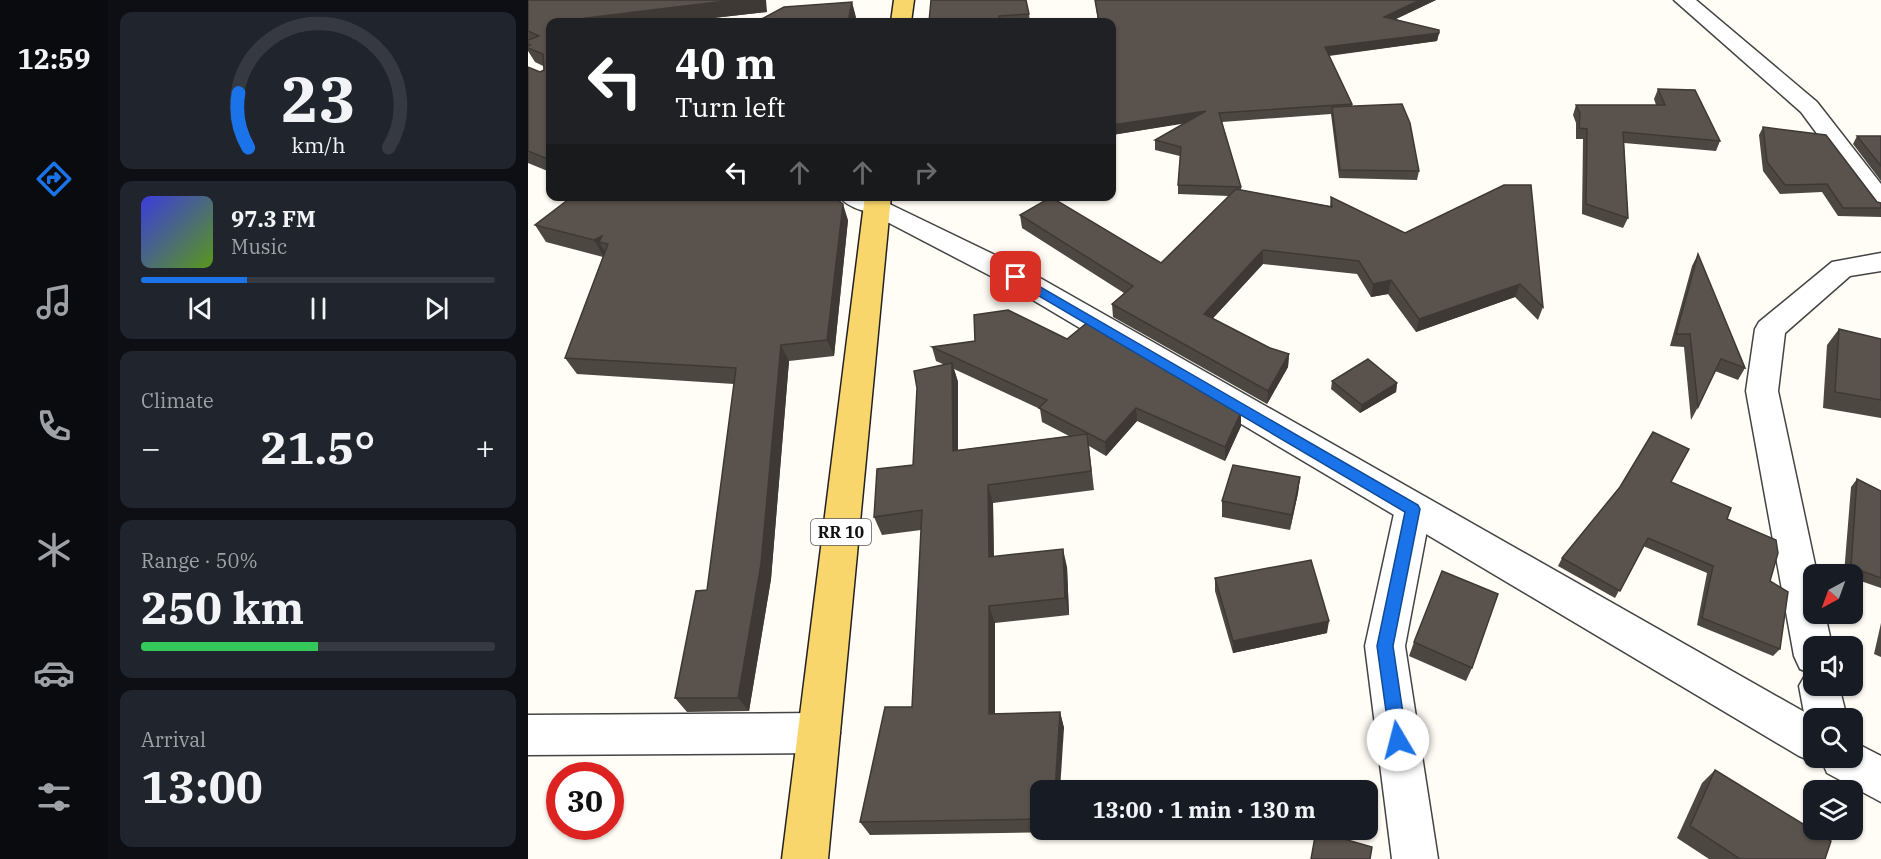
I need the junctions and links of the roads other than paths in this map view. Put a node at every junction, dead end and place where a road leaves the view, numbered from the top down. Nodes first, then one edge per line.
1 (904, 0) edge
2 (1684, 0) edge
3 (902, 18) edge
4 (869, 201) edge
5 (871, 201) edge
6 (1881, 202) edge
7 (1881, 262) edge
8 (1413, 509) junction
9 (1810, 636) edge
10 (819, 733) junction
11 (528, 735) edge
12 (1803, 735) edge
13 (1860, 768) edge
14 (1881, 780) edge
15 (805, 859) edge
16 (1415, 859) edge

1 - 3 main road
2 - 6 street
4 - 10 main road, RR 10
5 - 8 street
7 - 9 street
8 - 12 street
8 - 16 street
10 - 11 street
10 - 15 main road, RR 10
13 - 14 street

